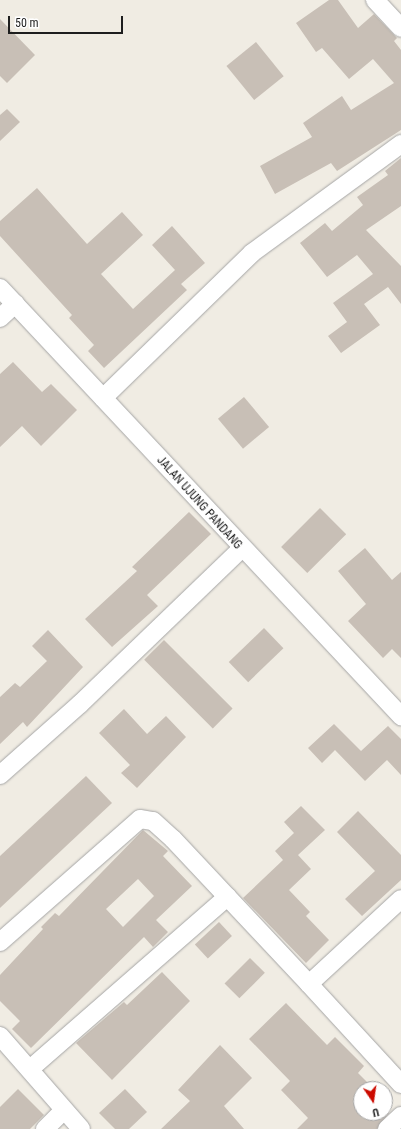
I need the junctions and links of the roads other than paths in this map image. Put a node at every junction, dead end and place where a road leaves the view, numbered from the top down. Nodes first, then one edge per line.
1 (375, 0) edge
2 (401, 28) edge
3 (401, 144) edge
4 (0, 288) edge
5 (15, 304) junction
6 (0, 318) edge
7 (103, 398) junction
8 (241, 549) junction
9 (401, 715) edge
10 (0, 775) edge
11 (227, 897) junction
12 (401, 900) edge
13 (0, 942) edge
14 (309, 984) junction
15 (0, 1036) edge
16 (30, 1069) junction
17 (401, 1084) edge
18 (63, 1111) junction
19 (401, 1116) edge
20 (45, 1129) edge
21 (81, 1129) edge
22 (387, 1129) edge

1 - 2 street
3 - 7 street
4 - 5 street, JALAN UJUNG PANDANG
5 - 6 street
5 - 7 street, JALAN UJUNG PANDANG
7 - 8 street, JALAN UJUNG PANDANG
8 - 9 street, JALAN UJUNG PANDANG
8 - 10 street
11 - 13 street
11 - 14 street
11 - 16 street
12 - 14 street
14 - 17 street
15 - 16 street
16 - 18 street
18 - 20 street
18 - 21 street
19 - 22 street

